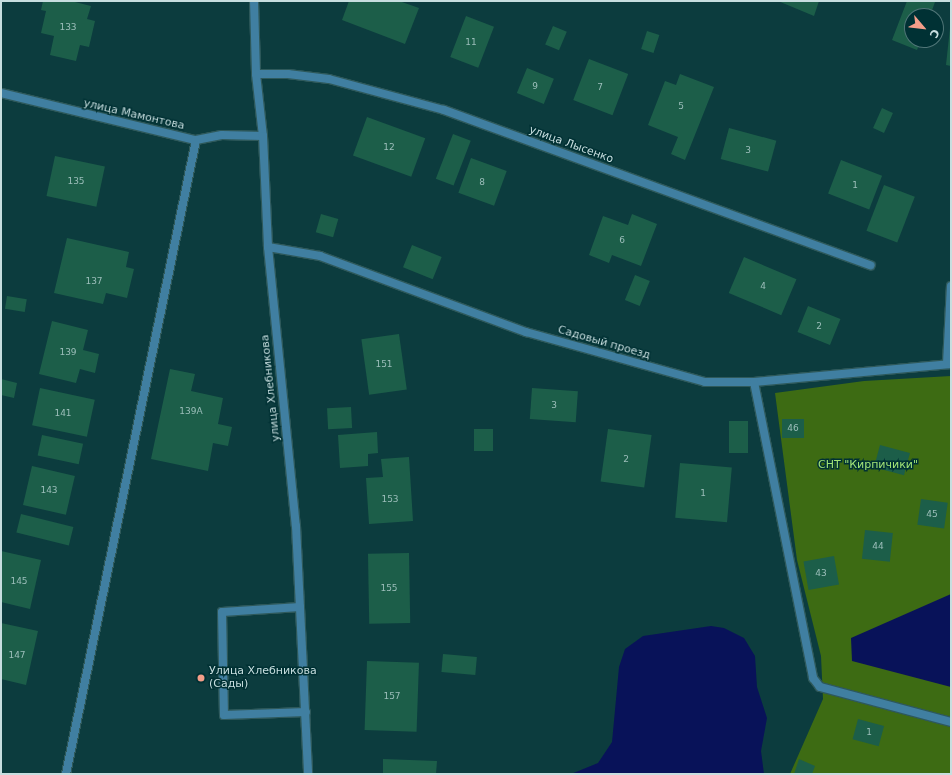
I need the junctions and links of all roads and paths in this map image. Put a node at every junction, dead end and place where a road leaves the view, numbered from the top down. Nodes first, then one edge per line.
1 (254, 1) edge
2 (256, 74) junction
3 (1, 93) edge
4 (263, 136) junction
5 (196, 140) junction
6 (268, 247) junction
7 (871, 265) dead end
8 (951, 286) edge
9 (949, 364) edge
10 (754, 382) junction
11 (300, 607) junction
12 (306, 712) junction
13 (951, 722) edge
14 (66, 774) edge
15 (308, 774) edge

1 - 2 street, улица Хлебникова
2 - 4 street, улица Хлебникова
2 - 7 street, улица Лысенко
3 - 5 street, улица Мамонтова
4 - 5 street, улица Мамонтова
4 - 6 street, улица Хлебникова
5 - 14 street
6 - 10 street, Садовый проезд
6 - 11 street, улица Хлебникова
8 - 9 street
9 - 10 street, Садовый проезд
10 - 13 street
11 - 12 street, улица Хлебникова
11 - 12 street
12 - 15 street, улица Хлебникова

